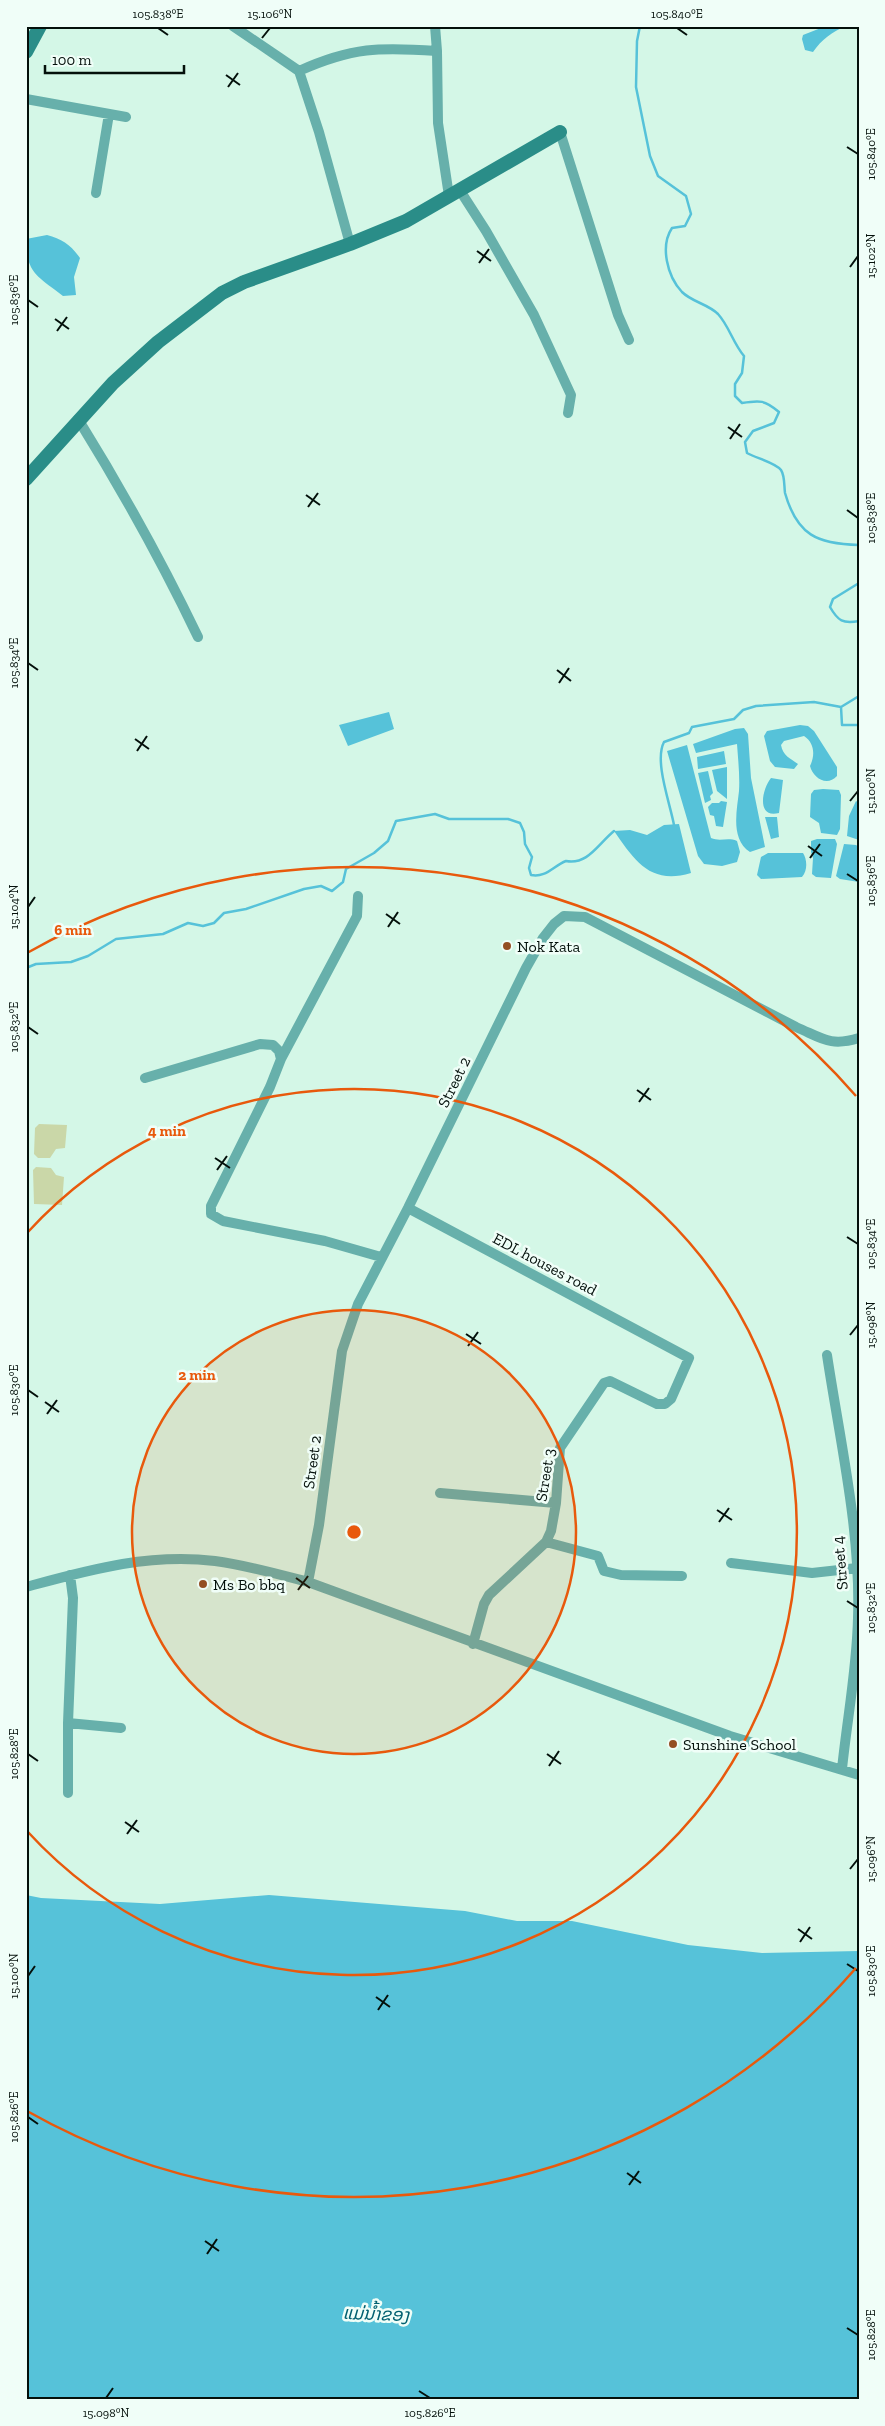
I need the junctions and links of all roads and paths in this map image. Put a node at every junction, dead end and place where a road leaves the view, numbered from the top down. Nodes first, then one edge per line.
1 (40, 26) edge
2 (233, 26) edge
3 (435, 26) edge
4 (437, 51) junction
5 (26, 52) edge
6 (299, 71) junction
7 (26, 99) edge
8 (109, 114) junction
9 (126, 117) dead end
10 (560, 132) joint
11 (454, 192) junction
12 (96, 193) dead end
13 (350, 244) junction
14 (629, 340) dead end
15 (568, 413) dead end
16 (78, 419) junction
17 (26, 479) edge
18 (198, 637) dead end
19 (358, 896) dead end
20 (859, 1038) edge
21 (281, 1059) junction
22 (145, 1078) dead end
23 (408, 1208) junction
24 (381, 1257) junction
25 (826, 1355) dead end
26 (689, 1358) joint
27 (440, 1493) dead end
28 (556, 1502) junction
29 (856, 1536) edge
30 (546, 1542) junction
31 (731, 1563) dead end
32 (857, 1568) junction
33 (70, 1575) junction
34 (682, 1576) dead end
35 (308, 1582) junction
36 (26, 1587) edge
37 (859, 1620) edge
38 (474, 1644) junction
39 (68, 1723) junction
40 (122, 1728) dead end
41 (842, 1769) junction
42 (859, 1775) edge
43 (68, 1794) dead end

1 - 5 street
2 - 6 street
3 - 4 street
4 - 6 street
4 - 11 street
6 - 13 street
7 - 8 street
8 - 9 street
8 - 12 street
10 - 11 street
10 - 14 street
11 - 13 street
11 - 15 street
13 - 16 street
16 - 17 street
16 - 18 street
19 - 21 street
20 - 23 street, Street 2
21 - 22 street
21 - 24 street
23 - 24 street, Street 2
23 - 26 street, EDL houses road
24 - 35 street, Street 2
25 - 29 street, Street 4
26 - 28 street, Street 3
27 - 28 street
28 - 30 street, Street 3
29 - 32 street, Street 4
30 - 34 street
30 - 38 street
31 - 32 street
32 - 37 street, Street 4
33 - 35 street
33 - 36 street
33 - 39 street
35 - 38 street
37 - 41 street, Street 4
38 - 41 street
39 - 40 street
39 - 43 street
41 - 42 street

